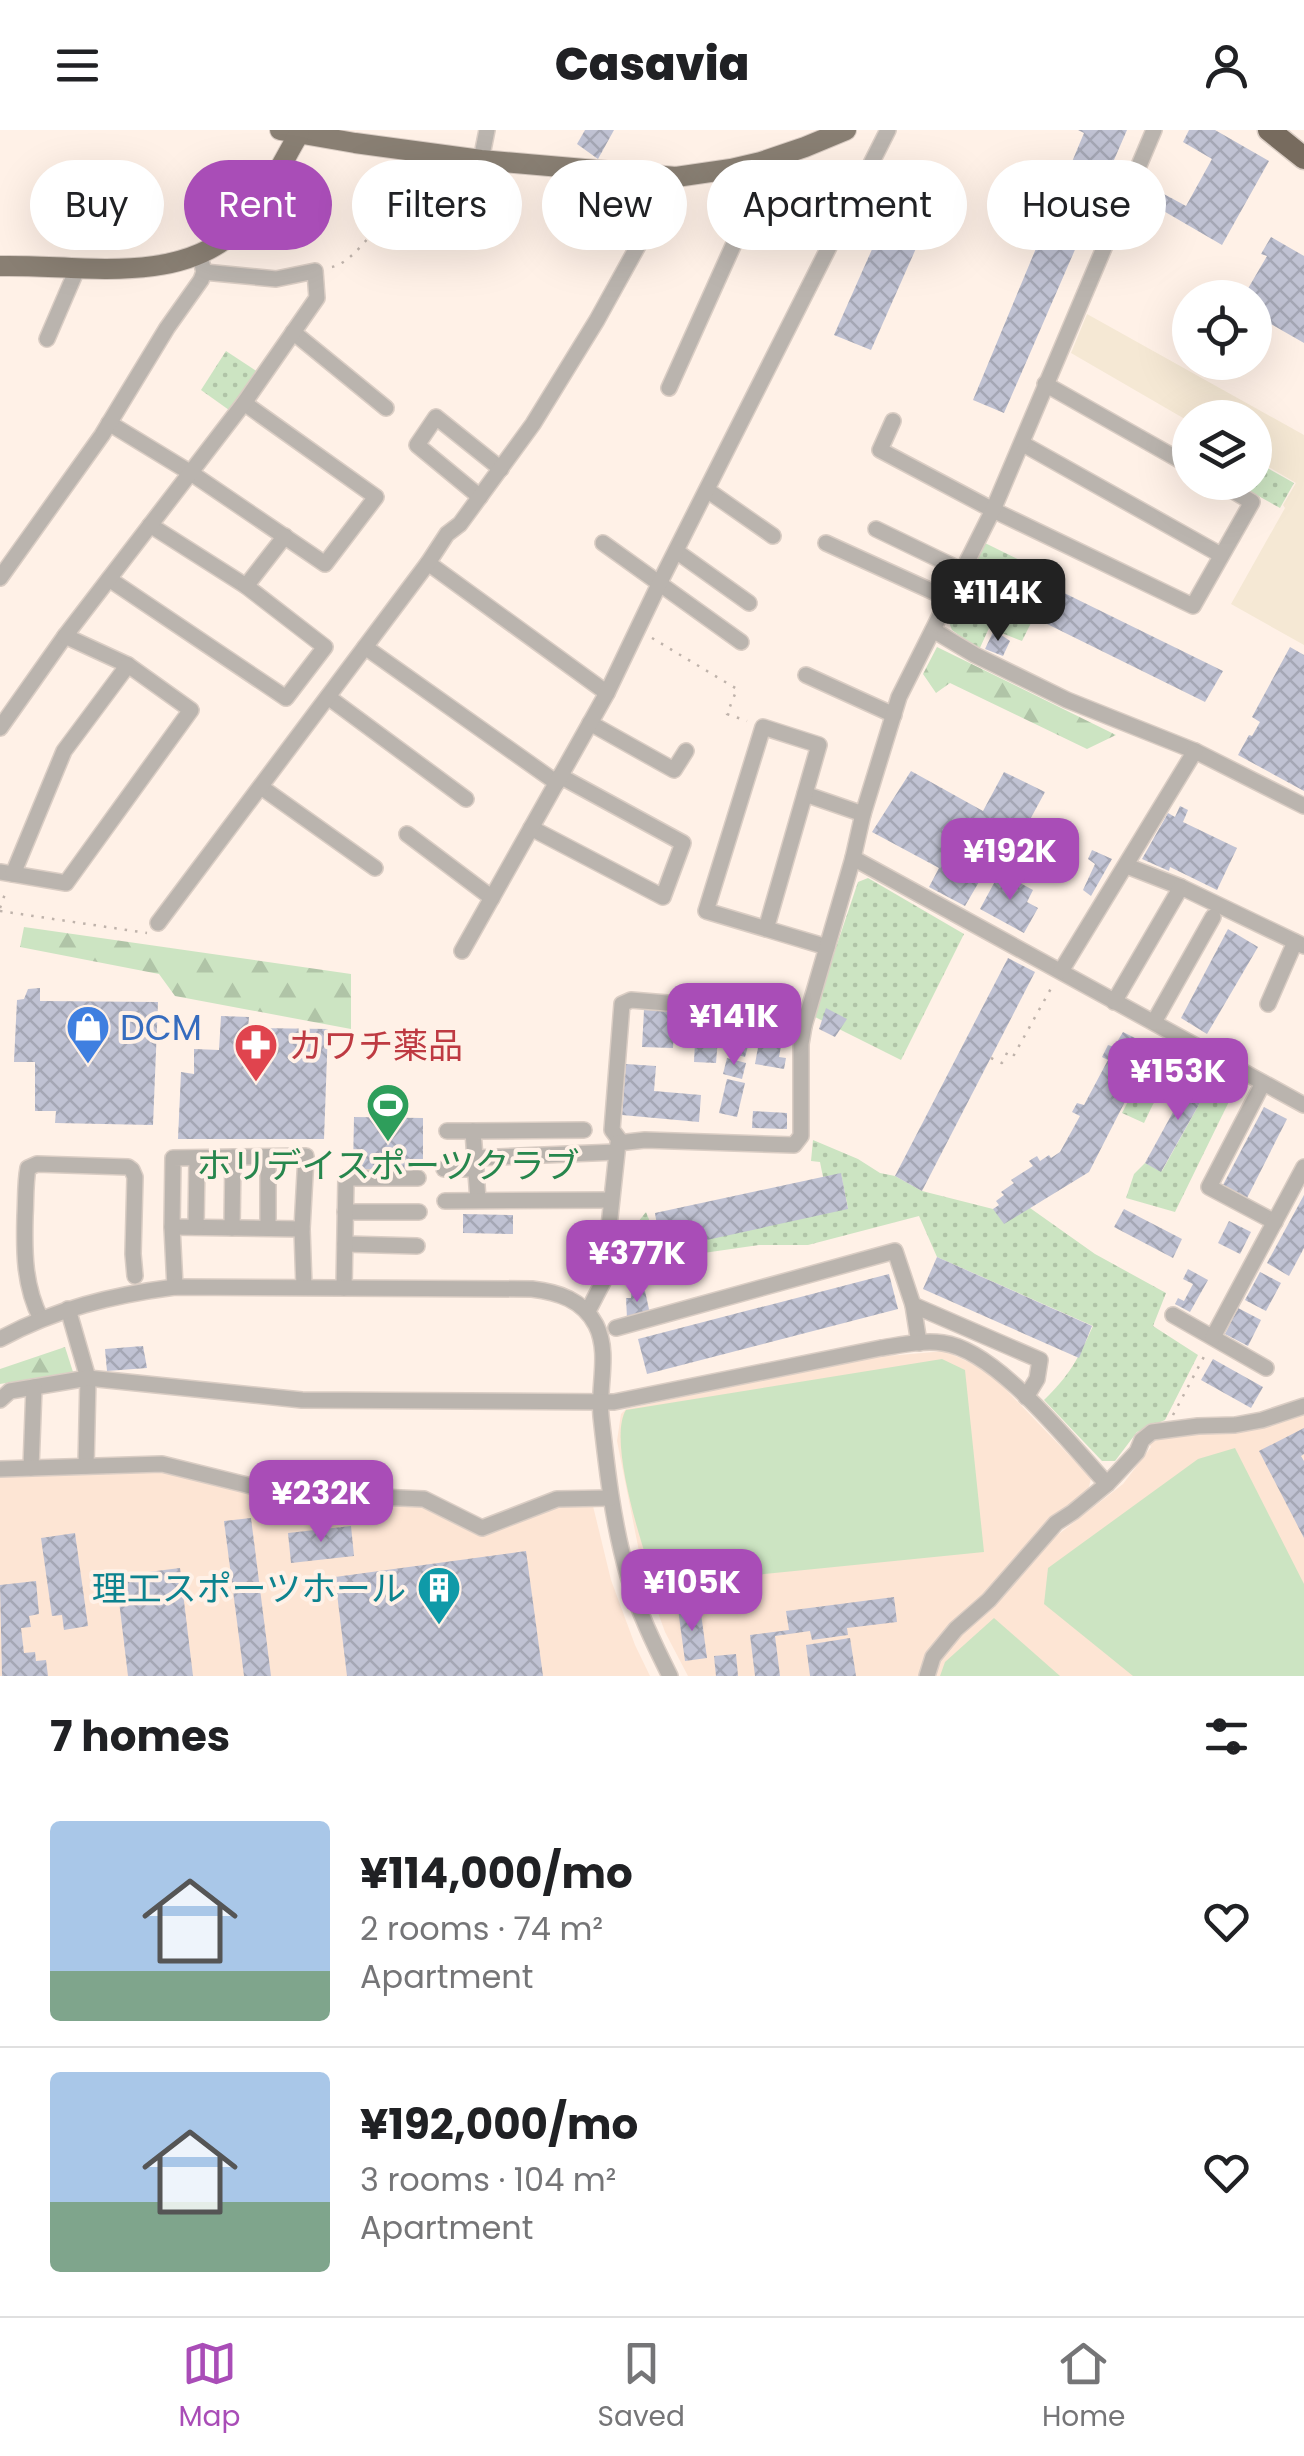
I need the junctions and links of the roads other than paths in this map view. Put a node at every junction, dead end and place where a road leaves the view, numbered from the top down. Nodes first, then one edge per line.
1 (487, 130) edge
2 (846, 130) edge
3 (888, 130) edge
4 (1154, 130) edge
5 (1269, 130) edge
6 (290, 132) edge
7 (410, 144) edge
8 (1304, 158) edge
9 (481, 160) joint
10 (766, 160) edge
11 (635, 250) edge
12 (731, 250) edge
13 (202, 264) junction
14 (0, 266) edge
15 (78, 267) junction
16 (293, 332) junction
17 (47, 339) dead end
18 (1045, 384) junction
19 (669, 388) dead end
20 (244, 403) junction
21 (386, 408) dead end
22 (893, 420) dead end
23 (109, 423) junction
24 (1023, 444) junction
25 (1172, 456) edge
26 (500, 469) junction
27 (191, 473) junction
28 (707, 490) junction
29 (480, 496) junction
30 (1249, 500) edge
31 (993, 510) junction
32 (150, 525) junction
33 (876, 529) dead end
34 (284, 536) junction
35 (773, 536) dead end
36 (603, 543) dead end
37 (826, 543) dead end
38 (676, 550) junction
39 (1222, 554) junction
40 (428, 563) junction
41 (963, 571) junction
42 (0, 578) edge
43 (109, 579) junction
44 (659, 584) junction
45 (246, 586) junction
46 (949, 599) junction
47 (749, 603) dead end
48 (933, 630) junction
49 (65, 636) junction
50 (741, 642) dead end
51 (364, 646) junction
52 (128, 664) junction
53 (806, 675) dead end
54 (607, 693) junction
55 (328, 697) junction
56 (894, 715) junction
57 (590, 722) junction
58 (0, 728) edge
59 (686, 751) dead end
60 (1195, 751) junction
61 (558, 780) junction
62 (261, 787) junction
63 (805, 794) junction
64 (466, 798) dead end
65 (1304, 806) edge
66 (863, 814) junction
67 (531, 828) junction
68 (407, 834) dead end
69 (853, 858) junction
70 (1127, 866) junction
71 (376, 868) dead end
72 (6, 873) edge
73 (1181, 886) junction
74 (492, 898) junction
75 (1213, 917) dead end
76 (158, 923) road end
77 (766, 928) junction
78 (1300, 944) edge
79 (827, 947) junction
80 (462, 951) dead end
81 (1058, 975) junction
82 (1114, 1002) junction
83 (1268, 1004) dead end
84 (1154, 1022) junction
85 (804, 1026) junction
86 (1263, 1083) junction
87 (1304, 1105) edge
88 (472, 1130) junction
89 (584, 1130) dead end
90 (447, 1131) dead end
91 (618, 1147) junction
92 (268, 1156) junction
93 (233, 1157) junction
94 (198, 1158) junction
95 (475, 1163) junction
96 (1304, 1167) edge
97 (444, 1169) dead end
98 (418, 1178) dead end
99 (445, 1200) dead end
100 (478, 1200) junction
101 (611, 1200) junction
102 (346, 1212) junction
103 (419, 1212) dead end
104 (1275, 1222) junction
105 (172, 1227) junction
106 (196, 1227) junction
107 (232, 1228) junction
108 (268, 1228) junction
109 (302, 1229) junction
110 (345, 1244) junction
111 (417, 1246) dead end
112 (135, 1276) dead end
113 (175, 1287) junction
114 (304, 1287) junction
115 (344, 1288) junction
116 (914, 1306) junction
117 (68, 1310) junction
118 (588, 1311) junction
119 (1173, 1315) dead end
120 (41, 1319) junction
121 (616, 1328) dead end
122 (3, 1331) edge
123 (1214, 1338) junction
124 (920, 1343) junction
125 (1266, 1368) dead end
126 (88, 1378) junction
127 (34, 1388) junction
128 (1026, 1398) junction
129 (0, 1400) edge
130 (600, 1402) junction
131 (1304, 1406) edge
132 (86, 1466) junction
133 (31, 1468) junction
134 (0, 1469) edge
135 (1107, 1484) junction
136 (610, 1498) junction
137 (670, 1676) edge
138 (927, 1676) edge

1 - 9 street
2 - 10 main road
3 - 28 street
4 - 18 street
5 - 8 highway
6 - 7 main road
6 - 13 main road
7 - 9 main road
11 - 26 street
12 - 19 street
13 - 15 main road
13 - 16 street
13 - 23 street
14 - 15 main road
15 - 17 street
16 - 20 street
16 - 21 street
18 - 24 street
18 - 25 street
20 - 27 street
20 - 34 street
22 - 31 street
23 - 27 street
23 - 42 street
24 - 31 street
24 - 39 street
26 - 29 street
26 - 29 street
27 - 32 street
27 - 34 street
28 - 35 street
28 - 38 street
29 - 40 street
30 - 39 street
31 - 39 street
31 - 41 street
32 - 43 street
32 - 45 street
33 - 41 street
34 - 45 street
36 - 44 street
37 - 46 street
38 - 44 street
38 - 47 street
40 - 51 street
40 - 54 street
41 - 46 street
43 - 45 street
43 - 49 street
44 - 50 street
44 - 54 street
46 - 48 street
48 - 56 street
48 - 60 street
49 - 52 street
49 - 58 street
51 - 55 street
51 - 61 street
52 - 72 street
52 - 72 street
53 - 56 street
54 - 57 street
55 - 62 street
55 - 64 street
56 - 66 street
57 - 59 street
57 - 61 street
60 - 65 street
60 - 70 street
61 - 67 street
61 - 67 street
62 - 71 street
62 - 76 street
63 - 66 street
63 - 77 street
63 - 77 street
66 - 69 street
67 - 74 street
68 - 74 street
69 - 79 street
69 - 81 street
70 - 73 street
70 - 81 street
73 - 78 street
73 - 82 street
74 - 80 street
75 - 84 street
77 - 79 street
78 - 83 street
79 - 85 street
81 - 82 street
82 - 84 street
84 - 86 street
85 - 91 street
85 - 91 street
86 - 87 street
86 - 104 street
88 - 89 street
88 - 90 street
88 - 95 street
91 - 95 street
91 - 101 street
92 - 93 street
92 - 108 street
92 - 109 street
93 - 94 street
93 - 107 street
94 - 105 street
94 - 106 street
95 - 97 street
95 - 100 street
96 - 104 street
98 - 102 street
99 - 100 street
100 - 101 street
101 - 118 street
102 - 103 street
102 - 110 street
104 - 123 street
105 - 106 street
105 - 113 street
106 - 107 street
107 - 108 street
108 - 109 street
109 - 114 street
110 - 111 street
110 - 115 street
112 - 120 street
113 - 114 street
113 - 117 street
114 - 115 street
115 - 118 street
116 - 121 street
116 - 124 street
116 - 128 street
117 - 120 street
117 - 126 street
118 - 130 street
119 - 123 street
120 - 122 street
123 - 125 street
124 - 128 street
124 - 130 street
126 - 127 street
126 - 130 street
126 - 132 street
127 - 129 street
127 - 133 street
128 - 135 street
130 - 136 street
131 - 135 street
132 - 133 street
132 - 136 street
133 - 134 street
135 - 138 street
136 - 137 street

